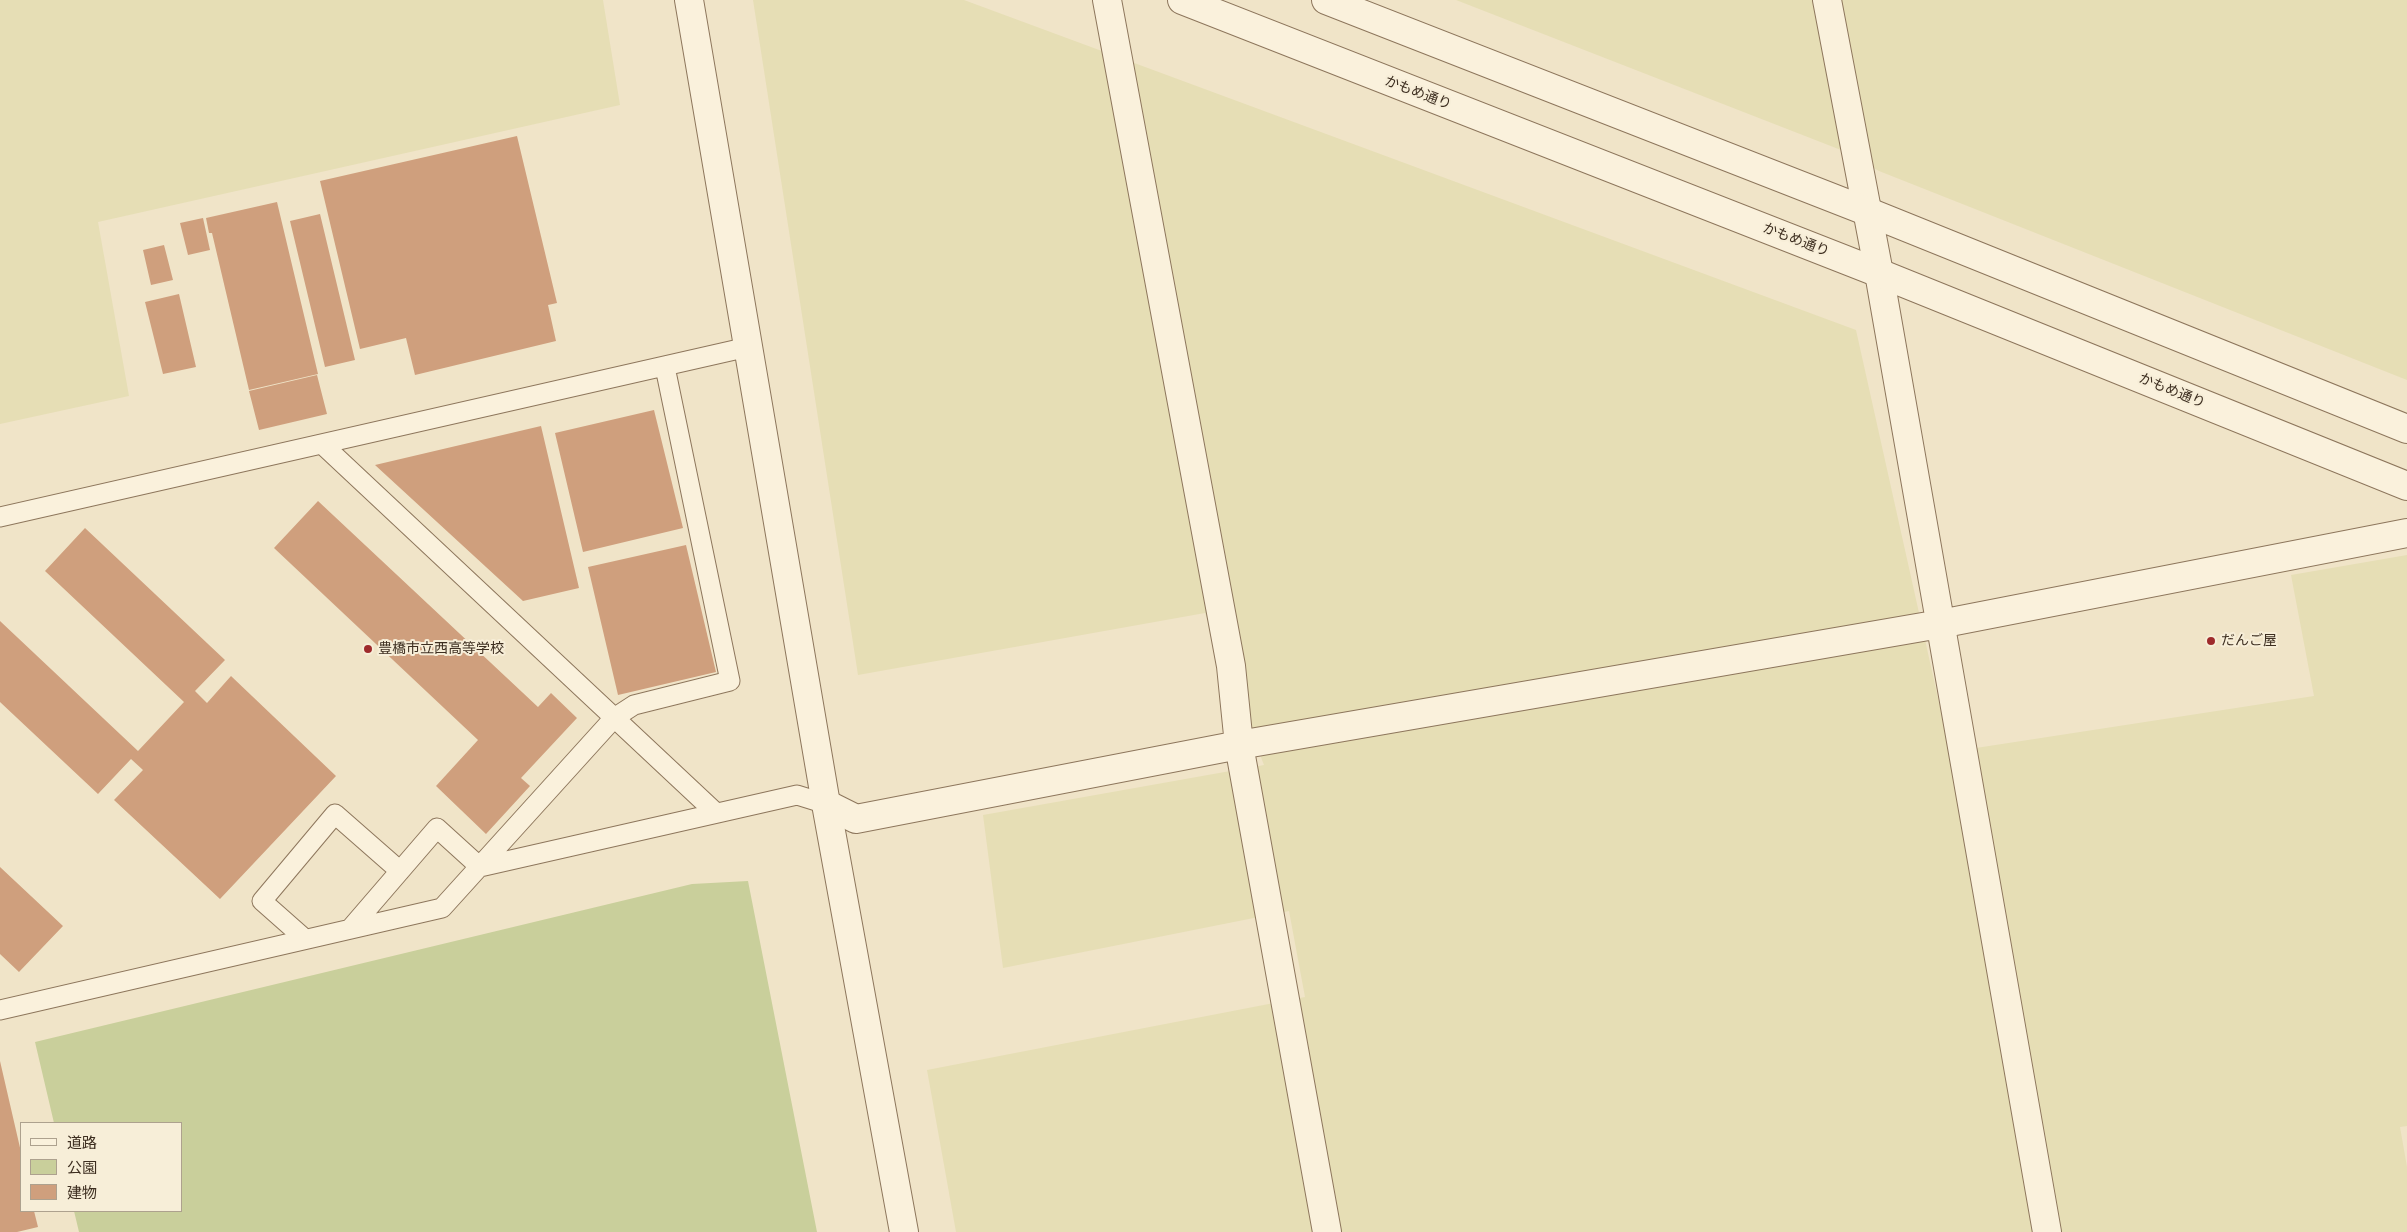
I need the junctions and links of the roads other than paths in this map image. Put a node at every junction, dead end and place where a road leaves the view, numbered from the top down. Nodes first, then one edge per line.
1 (688, 0) edge
2 (1107, 0) edge
3 (1182, 0) edge
4 (1326, 0) edge
5 (1827, 0) edge
6 (1866, 211) junction
7 (1878, 273) junction
8 (748, 348) junction
9 (665, 367) junction
10 (2407, 429) edge
11 (322, 444) junction
12 (2407, 486) edge
13 (0, 517) edge
14 (2407, 533) edge
15 (1940, 624) junction
16 (614, 718) junction
17 (1240, 745) junction
18 (826, 804) junction
19 (716, 813) junction
20 (480, 867) junction
21 (400, 871) junction
22 (350, 929) junction
23 (305, 939) junction
24 (0, 1010) edge
25 (904, 1232) edge
26 (1327, 1232) edge
27 (2047, 1232) edge

1 - 8 street
2 - 17 street
3 - 7 street, かもめ通り
4 - 6 street
5 - 6 street
6 - 7 street
6 - 10 street
7 - 12 street, かもめ通り
7 - 15 street
8 - 9 lane
8 - 18 street
9 - 11 lane
9 - 16 lane
11 - 13 lane
11 - 16 lane
14 - 15 street
15 - 17 street
15 - 27 street
16 - 19 lane
16 - 20 lane
17 - 18 street
17 - 26 street
18 - 19 lane
18 - 25 street
19 - 20 lane
20 - 21 lane
20 - 22 lane
21 - 22 lane
21 - 23 lane
22 - 23 lane
23 - 24 lane

